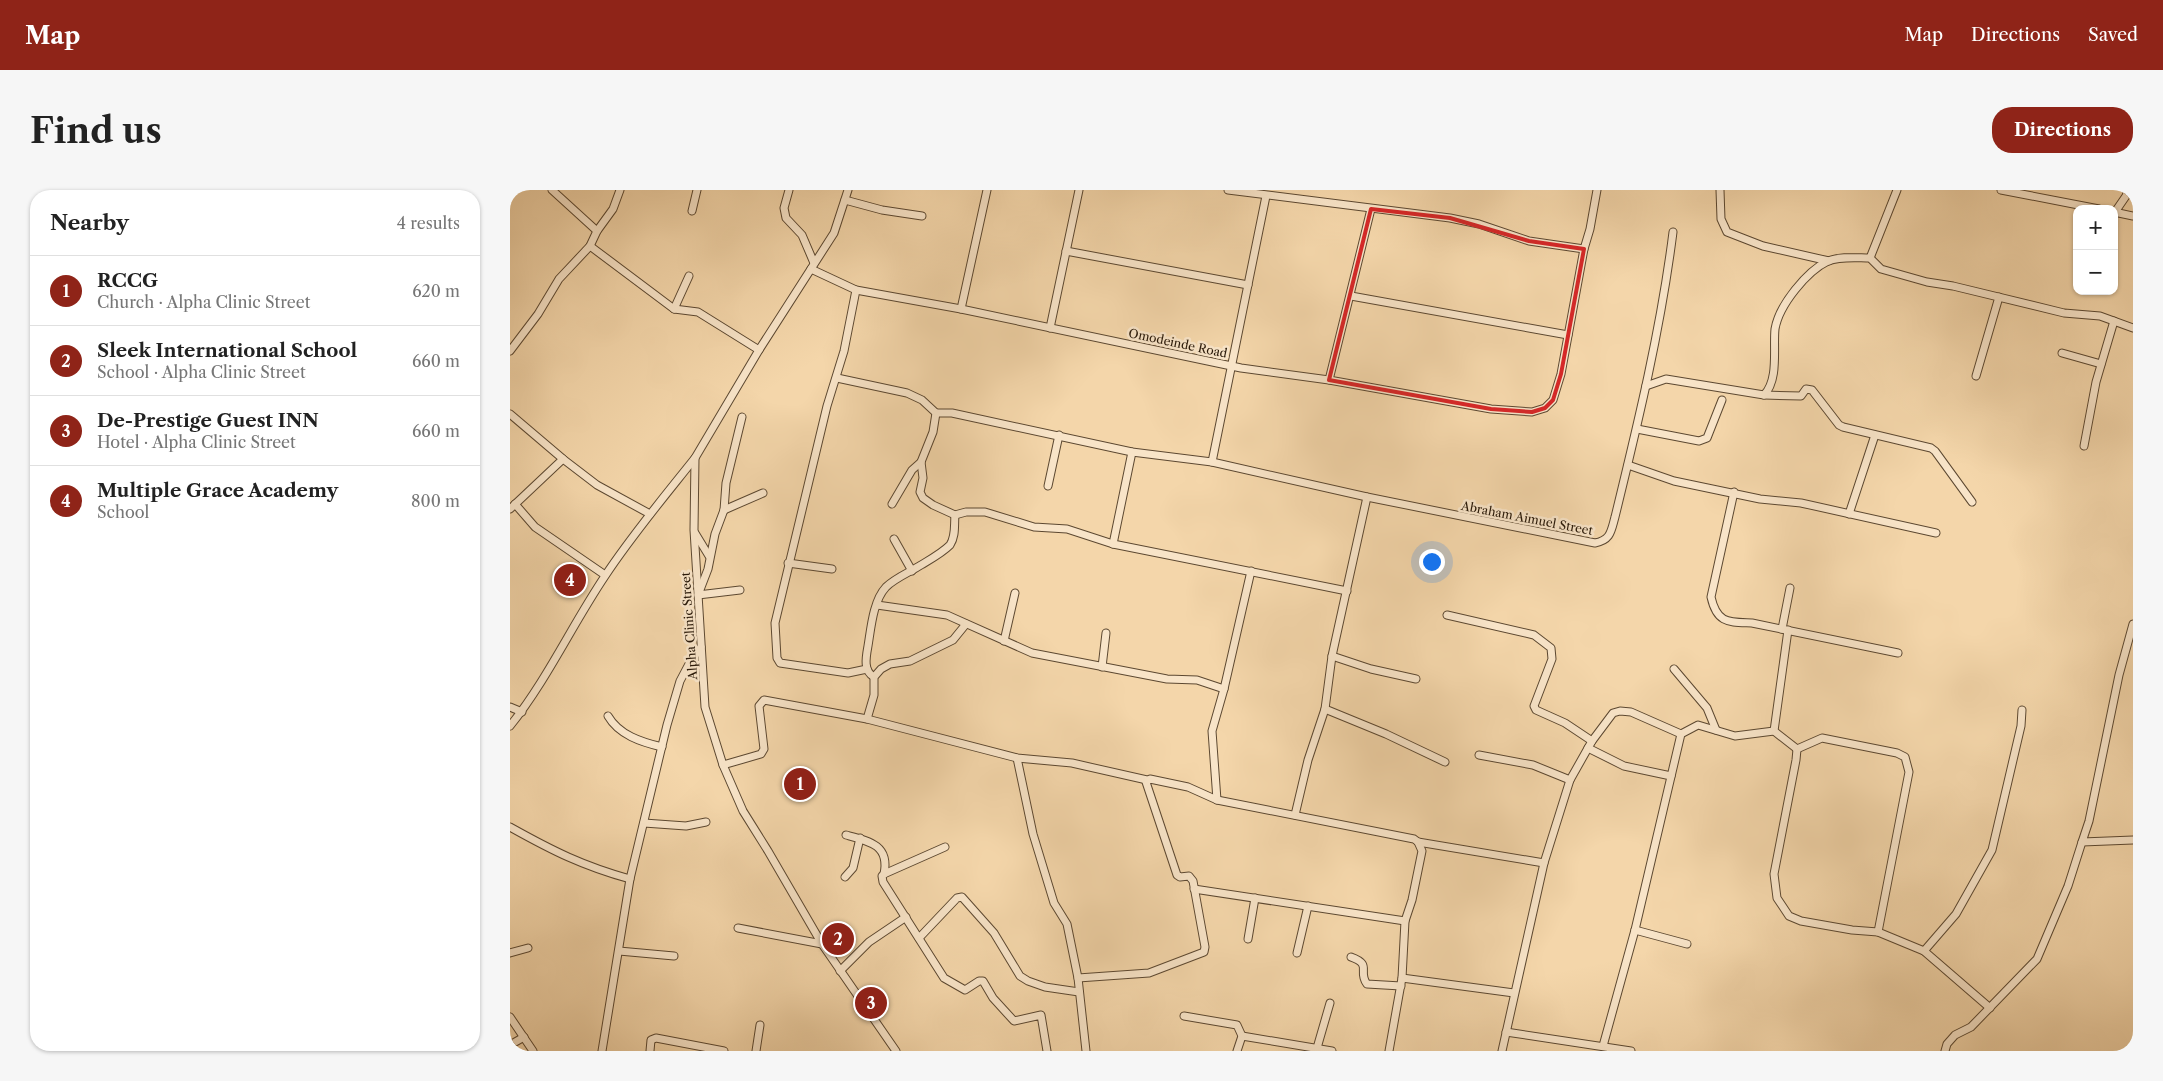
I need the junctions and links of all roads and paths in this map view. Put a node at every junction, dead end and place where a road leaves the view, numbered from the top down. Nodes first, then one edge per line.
1 (552, 190) edge
2 (620, 190) edge
3 (696, 190) edge
4 (789, 190) edge
5 (848, 190) edge
6 (987, 190) edge
7 (1079, 190) edge
8 (1228, 190) edge
9 (1597, 190) edge
10 (1720, 190) edge
11 (1897, 190) edge
12 (2001, 190) edge
13 (2128, 190) edge
14 (2032, 193) edge
15 (1266, 196) junction
16 (845, 200) junction
17 (2082, 205) edge
18 (2118, 207) edge
19 (1371, 209) junction
20 (692, 211) dead end
21 (2118, 213) edge
22 (922, 216) dead end
23 (2133, 216) edge
24 (597, 231) junction
25 (1673, 232) dead end
26 (590, 246) junction
27 (1584, 249) junction
28 (1066, 251) junction
29 (1870, 258) junction
30 (1829, 261) junction
31 (813, 266) junction
32 (689, 276) dead end
33 (1248, 285) junction
34 (856, 290) junction
35 (1351, 296) junction
36 (1999, 297) junction
37 (674, 309) junction
38 (961, 309) junction
39 (2114, 321) junction
40 (1050, 328) junction
41 (2133, 328) edge
42 (1568, 335) junction
43 (759, 350) junction
44 (510, 352) edge
45 (2062, 353) dead end
46 (2101, 364) junction
47 (1232, 366) junction
48 (1976, 376) dead end
49 (837, 378) junction
50 (1329, 380) junction
51 (1646, 386) junction
52 (1764, 395) junction
53 (1722, 400) dead end
54 (936, 413) junction
55 (510, 414) edge
56 (742, 417) dead end
57 (1637, 429) junction
58 (1059, 435) junction
59 (1876, 435) junction
60 (2084, 446) dead end
61 (1132, 452) junction
62 (695, 458) junction
63 (563, 459) junction
64 (921, 462) junction
65 (1212, 462) junction
66 (1628, 466) junction
67 (1048, 486) dead end
68 (1734, 492) junction
69 (763, 493) dead end
70 (1367, 497) junction
71 (1972, 502) dead end
72 (892, 504) dead end
73 (512, 506) edge
74 (724, 510) junction
75 (650, 514) junction
76 (1850, 514) junction
77 (955, 515) junction
78 (694, 530) junction
79 (1936, 533) dead end
80 (894, 539) dead end
81 (1112, 544) junction
82 (709, 556) junction
83 (788, 563) junction
84 (832, 569) dead end
85 (912, 570) junction
86 (1251, 571) junction
87 (605, 575) junction
88 (1790, 588) dead end
89 (740, 590) dead end
90 (1347, 591) junction
91 (1015, 593) dead end
92 (698, 595) junction
93 (877, 605) junction
94 (1447, 615) dead end
95 (966, 624) junction
96 (2133, 624) edge
97 (1785, 629) junction
98 (1106, 633) dead end
99 (1004, 640) junction
100 (701, 647) junction
101 (1898, 653) dead end
102 (1332, 656) junction
103 (1102, 667) junction
104 (867, 669) junction
105 (1674, 670) dead end
106 (874, 677) junction
107 (1416, 679) dead end
108 (1224, 689) junction
109 (510, 707) edge
110 (1325, 709) junction
111 (2022, 710) dead end
112 (522, 712) junction
113 (608, 716) dead end
114 (867, 719) junction
115 (510, 726) edge
116 (1716, 730) junction
117 (1774, 731) junction
118 (1682, 734) junction
119 (1590, 744) junction
120 (662, 746) junction
121 (1797, 749) junction
122 (1479, 755) dead end
123 (1017, 758) junction
124 (1445, 762) dead end
125 (723, 765) junction
126 (1671, 776) junction
127 (1147, 780) junction
128 (1570, 780) junction
129 (1217, 800) junction
130 (1295, 815) junction
131 (644, 822) junction
132 (706, 822) dead end
133 (510, 827) edge
134 (846, 835) dead end
135 (860, 838) junction
136 (2133, 840) edge
137 (1418, 842) junction
138 (2082, 842) junction
139 (945, 847) dead end
140 (1544, 863) junction
141 (884, 874) junction
142 (845, 877) dead end
143 (630, 879) junction
144 (1194, 890) junction
145 (1255, 898) junction
146 (1308, 906) junction
147 (906, 917) junction
148 (1405, 921) junction
149 (738, 928) dead end
150 (1635, 930) junction
151 (1878, 932) junction
152 (919, 938) junction
153 (1248, 939) dead end
154 (822, 944) junction
155 (1687, 944) dead end
156 (528, 948) dead end
157 (619, 951) junction
158 (1924, 951) junction
159 (510, 953) edge
160 (1297, 953) dead end
161 (674, 956) dead end
162 (1351, 957) dead end
163 (840, 971) junction
164 (1078, 978) junction
165 (1402, 978) junction
166 (1401, 986) junction
167 (1079, 992) junction
168 (1514, 993) junction
169 (1330, 1002) dead end
170 (1990, 1008) junction
171 (1184, 1016) dead end
172 (510, 1017) edge
173 (760, 1025) dead end
174 (1506, 1032) junction
175 (1242, 1036) junction
176 (524, 1037) junction
177 (510, 1045) edge
178 (1603, 1046) junction
179 (1318, 1048) junction
180 (1590, 1048) edge
181 (533, 1051) edge
182 (602, 1051) edge
183 (650, 1051) edge
184 (724, 1051) edge
185 (756, 1051) edge
186 (896, 1051) edge
187 (1047, 1051) edge
188 (1086, 1051) edge
189 (1237, 1051) edge
190 (1332, 1051) edge
191 (1390, 1051) edge
192 (1502, 1051) edge
193 (1631, 1051) edge
194 (1945, 1051) edge

1 - 24 street
2 - 24 street
3 - 20 street
4 - 31 street
5 - 16 street, Alpha Clinic Street
6 - 38 street
7 - 28 street
8 - 15 street
9 - 27 street
10 - 30 street
11 - 29 street
12 - 14 street
13 - 18 street
14 - 17 street
15 - 19 street
15 - 33 street
16 - 22 street
16 - 31 street, Alpha Clinic Street
19 - 27 street
19 - 35 street
21 - 23 street
24 - 26 street
25 - 51 street, Abraham Aimuel Street
26 - 37 street
26 - 44 street
27 - 42 street
28 - 33 street
28 - 40 street
29 - 30 street
29 - 36 street
30 - 52 street
31 - 34 street, Omodeinde Road
31 - 43 street, Alpha Clinic Street
32 - 37 street
33 - 47 street
34 - 38 street, Omodeinde Road
34 - 49 street
35 - 42 street
35 - 50 street
36 - 39 street
36 - 48 street
37 - 43 street
38 - 40 street, Omodeinde Road
39 - 41 street
39 - 46 street
40 - 47 street, Omodeinde Road
42 - 50 street, Omodeinde Road
43 - 62 street, Alpha Clinic Street
45 - 46 street
46 - 60 street
47 - 50 street, Omodeinde Road
47 - 65 street
49 - 54 street
49 - 83 street
51 - 52 street
51 - 57 street, Abraham Aimuel Street
52 - 59 street
53 - 57 street
54 - 58 street, Abraham Aimuel Street
54 - 64 street
55 - 63 street
56 - 74 street
57 - 66 street, Abraham Aimuel Street
58 - 61 street, Abraham Aimuel Street
58 - 67 street
59 - 71 street
59 - 76 street
61 - 65 street, Abraham Aimuel Street
61 - 81 street
62 - 75 street
62 - 78 street, Alpha Clinic Street
63 - 73 street
63 - 75 street
64 - 72 street
64 - 77 street
65 - 70 street, Abraham Aimuel Street
66 - 68 street
66 - 70 street, Abraham Aimuel Street
68 - 76 street
68 - 97 street
69 - 74 street
70 - 90 street
73 - 87 street
74 - 82 street
75 - 87 street
76 - 79 street
77 - 81 street
77 - 85 street
78 - 82 street
78 - 92 street, Alpha Clinic Street
80 - 85 street
81 - 86 street
82 - 92 street
83 - 84 street
83 - 104 street
85 - 93 street
86 - 90 street
86 - 108 street
87 - 112 street
88 - 97 street
89 - 92 street
90 - 102 street
91 - 99 street
92 - 100 street, Alpha Clinic Street
93 - 95 street
93 - 104 street
94 - 119 street
95 - 99 street
95 - 106 street
96 - 138 street
97 - 101 street
97 - 117 street
98 - 103 street
99 - 103 street
100 - 120 street
100 - 125 street, Alpha Clinic Street
102 - 107 street
102 - 110 street
103 - 108 street
104 - 106 street
105 - 116 street
106 - 114 street
108 - 129 street
109 - 112 street
110 - 124 street
110 - 130 street
111 - 158 street
112 - 115 street
113 - 120 street
114 - 123 street
114 - 125 street
116 - 117 street
116 - 118 street
117 - 121 street
118 - 119 street
118 - 126 street
119 - 126 street
119 - 128 street
120 - 131 street
121 - 151 street
121 - 151 street
122 - 128 street
123 - 127 street
123 - 164 street
125 - 154 street, Alpha Clinic Street
126 - 150 street
127 - 129 street
127 - 144 street
128 - 140 street
129 - 130 street
130 - 137 street
131 - 132 street
131 - 143 street
133 - 143 street
134 - 135 street
135 - 141 street
135 - 142 street
136 - 138 street
137 - 140 street
137 - 148 street
138 - 170 street
139 - 141 street
140 - 168 street
141 - 147 street
143 - 157 street
144 - 145 street
144 - 164 street
145 - 146 street
145 - 153 street
146 - 148 street
146 - 160 street
147 - 152 street
147 - 163 street
148 - 165 street
149 - 154 street
150 - 155 street
150 - 178 street
151 - 158 street
152 - 167 street
152 - 187 street
154 - 163 street, Alpha Clinic Street
156 - 159 street
157 - 161 street
157 - 182 street
158 - 170 street
162 - 166 street
163 - 186 street, Alpha Clinic Street
164 - 167 street
165 - 166 street
165 - 168 street
166 - 191 street
167 - 188 street
168 - 174 street
169 - 179 street
170 - 194 street
171 - 175 street
172 - 176 street
173 - 185 street
174 - 180 street
174 - 192 street
175 - 179 street
175 - 189 street
176 - 177 street
176 - 181 street
178 - 180 street
178 - 193 street
179 - 190 street
183 - 184 street

